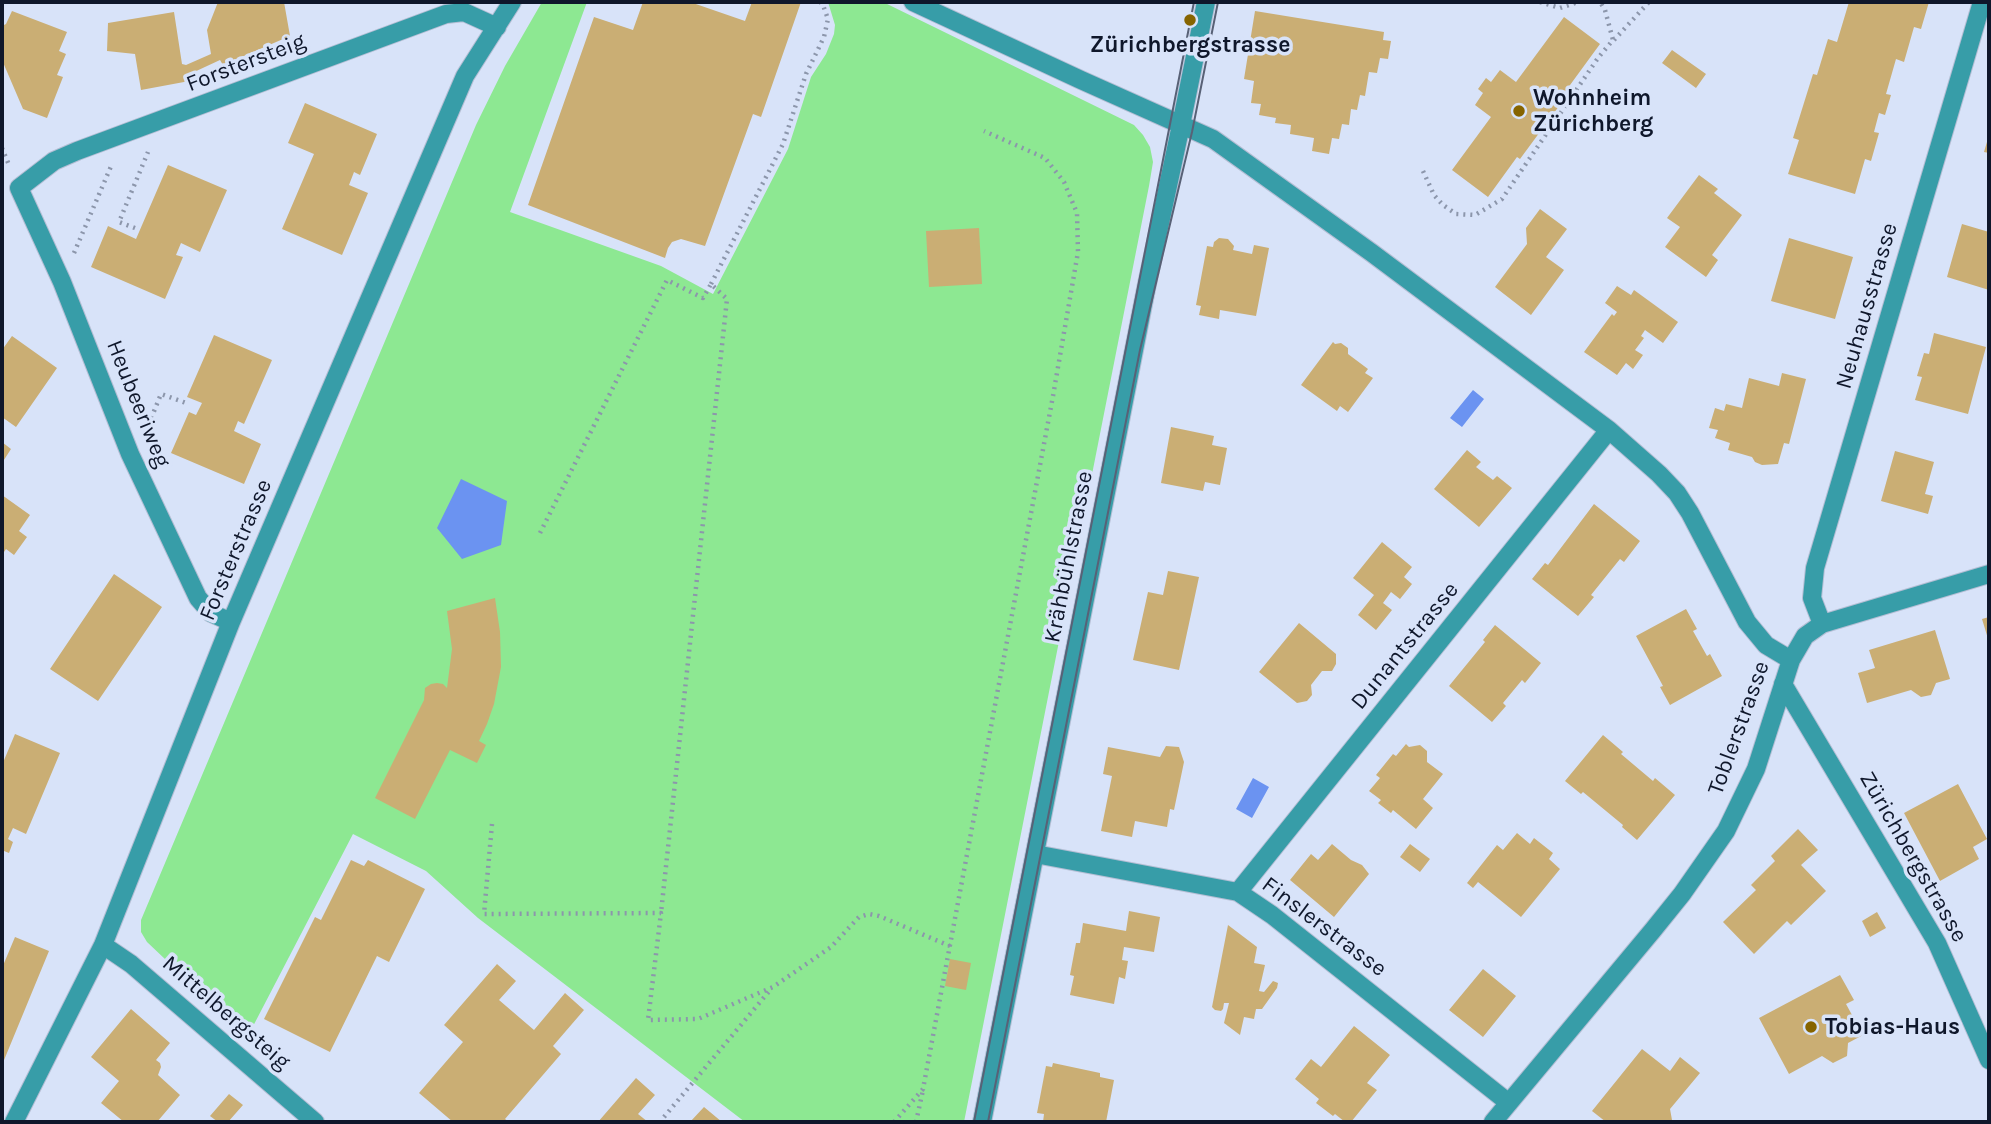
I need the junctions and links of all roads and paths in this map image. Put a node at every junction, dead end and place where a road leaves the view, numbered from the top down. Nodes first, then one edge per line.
1 (513, 2) edge
2 (820, 2) edge
3 (913, 2) edge
4 (1206, 2) edge
5 (1540, 2) edge
6 (1578, 2) edge
7 (1600, 2) edge
8 (1649, 2) edge
9 (1982, 2) edge
10 (497, 27) junction
11 (1613, 40) junction
12 (152, 124) junction
13 (1181, 125) junction
14 (984, 131) dead end
15 (125, 134) junction
16 (1423, 171) dead end
17 (19, 188) joint
18 (135, 228) dead end
19 (62, 282) junction
20 (710, 284) junction
21 (189, 404) dead end
22 (1609, 430) junction
23 (130, 454) junction
24 (540, 533) dead end
25 (1989, 574) edge
26 (231, 622) junction
27 (1822, 624) junction
28 (1791, 660) junction
29 (1783, 684) junction
30 (492, 824) dead end
31 (1035, 854) junction
32 (1238, 892) junction
33 (661, 914) junction
34 (103, 945) junction
35 (950, 946) junction
36 (773, 987) junction
37 (1989, 1060) edge
38 (923, 1089) junction
39 (1509, 1103) junction
40 (664, 1117) dead end
41 (14, 1122) edge
42 (315, 1122) edge
43 (894, 1122) edge
44 (916, 1122) edge
45 (982, 1122) edge
46 (1493, 1122) edge

1 - 10 street, Forsterstrasse
2 - 20 path
3 - 13 street
4 - 13 street, Krähbühlstrasse
5 - 6 path
7 - 11 path
8 - 11 path
9 - 27 street, Neuhausstrasse
10 - 12 street, Forstersteig
10 - 26 street, Forsterstrasse
11 - 16 path
12 - 15 street, Forstersteig
12 - 18 path
13 - 22 street
13 - 31 street, Krähbühlstrasse
14 - 35 path
15 - 17 street, Forstersteig
15 - 19 path
17 - 19 street, Heubeeriweg
19 - 23 street, Heubeeriweg
20 - 24 path
20 - 33 path
21 - 23 path
22 - 28 street
22 - 32 street, Dunantstrasse
23 - 26 street, Heubeeriweg
25 - 27 street, Toblerstrasse
26 - 34 street, Forsterstrasse
27 - 28 street, Toblerstrasse
28 - 29 street, Toblerstrasse
29 - 37 street, Zürichbergstrasse
29 - 39 street, Toblerstrasse
30 - 33 path
31 - 32 street, Finslerstrasse
31 - 45 street, Krähbühlstrasse
32 - 39 street, Finslerstrasse
33 - 36 path
34 - 41 street, Forsterstrasse
34 - 42 street, Mittelbergsteig
35 - 36 path
35 - 38 path
36 - 40 path
38 - 43 path
38 - 44 path
39 - 46 street, Toblerstrasse

